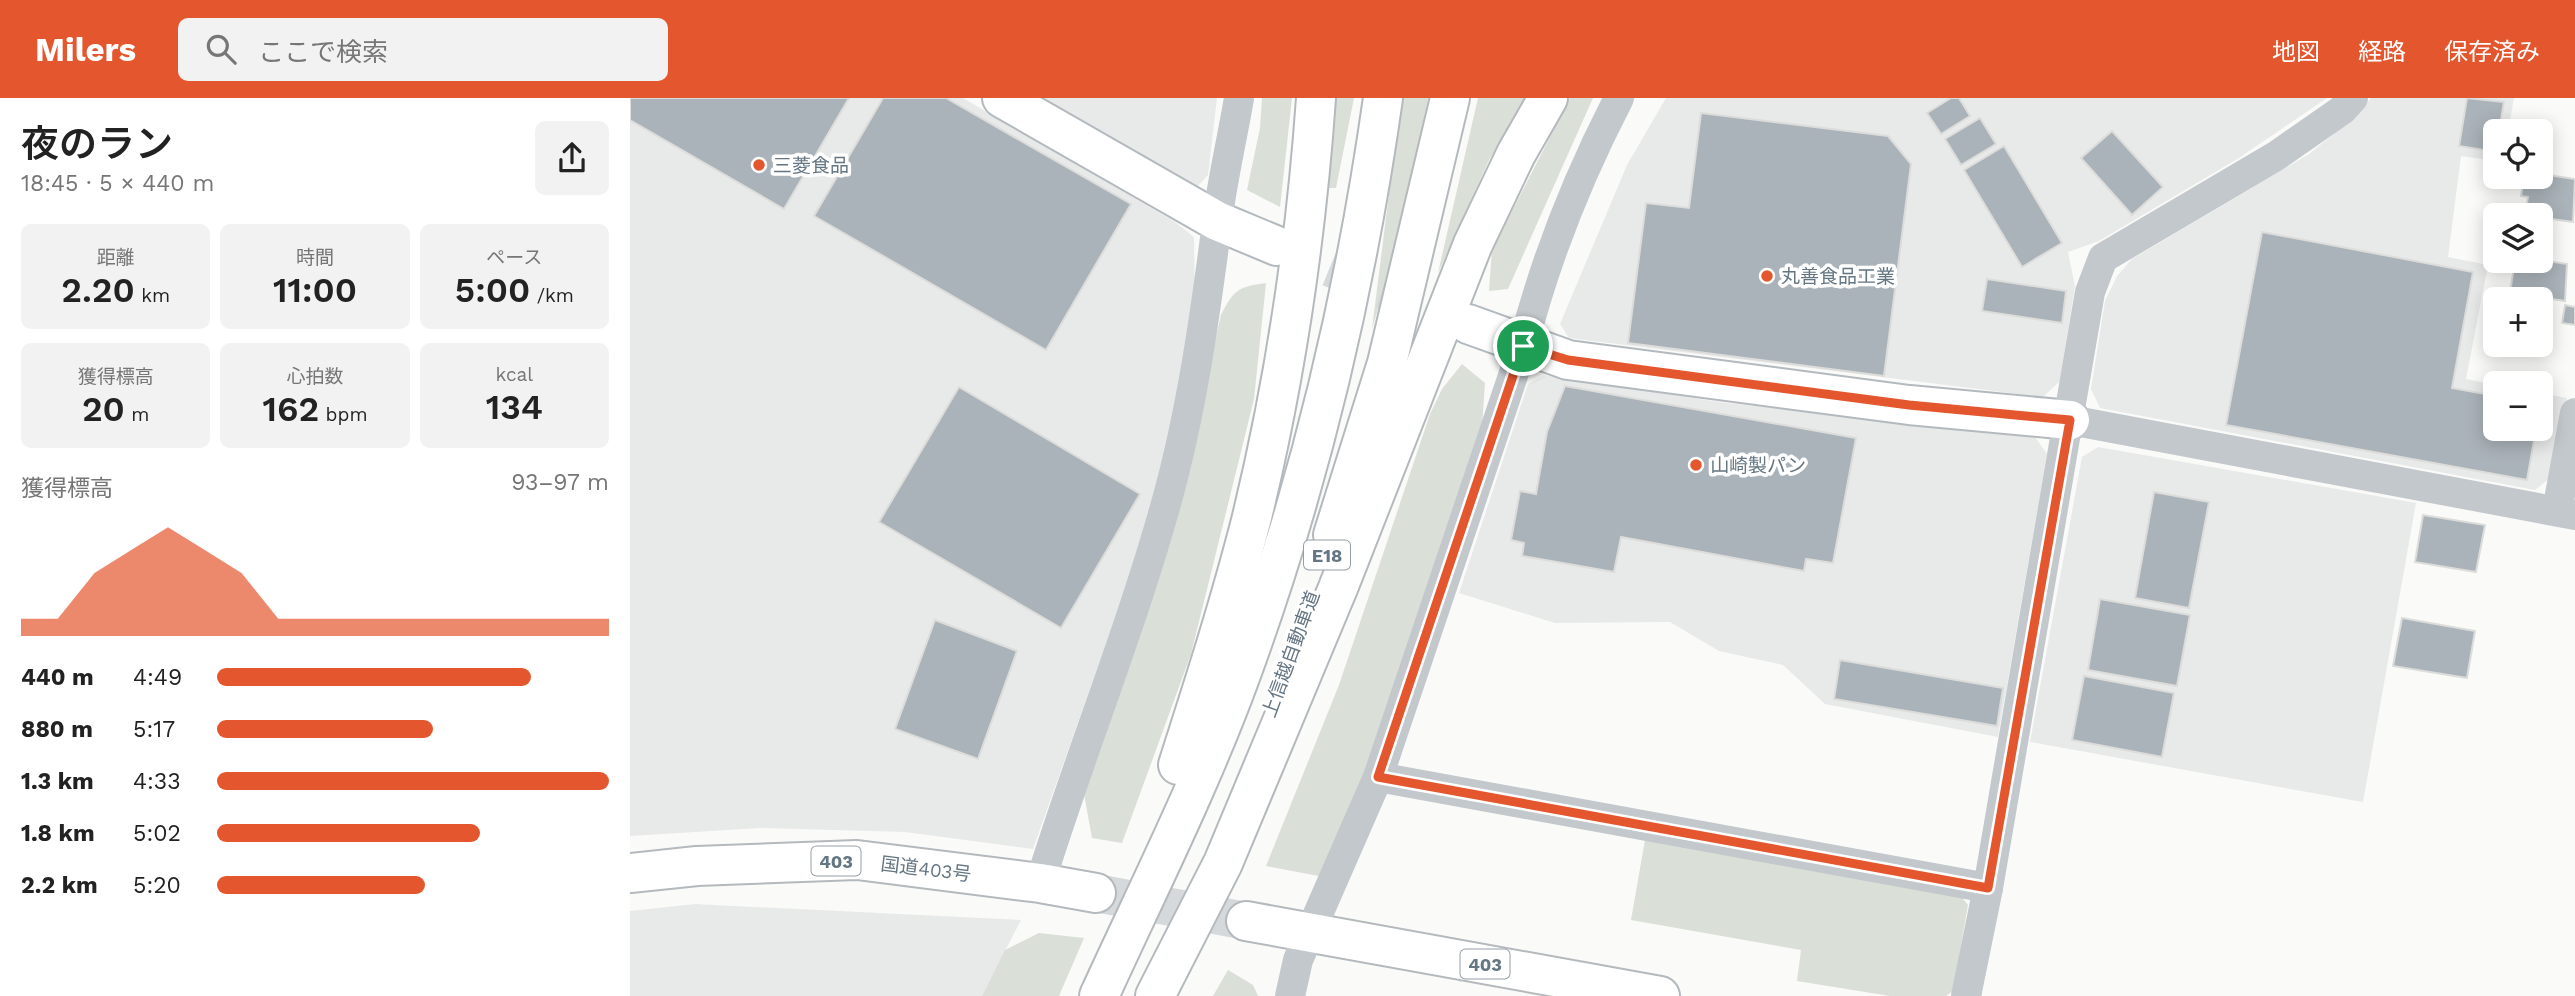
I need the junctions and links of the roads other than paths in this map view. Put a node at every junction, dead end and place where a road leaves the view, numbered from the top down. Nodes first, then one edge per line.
1 (1002, 98) edge
2 (1239, 98) edge
3 (1316, 98) edge
4 (1383, 98) edge
5 (1450, 98) edge
6 (1548, 98) edge
7 (1619, 98) edge
8 (2353, 98) edge
9 (1217, 221) junction
10 (1277, 246) tunnel mouth
11 (1468, 324) tunnel mouth
12 (1523, 346) junction
13 (2575, 413) edge
14 (2070, 420) junction
15 (2566, 513) edge
16 (1378, 777) junction
17 (630, 873) edge
18 (1040, 883) junction
19 (1988, 888) junction
20 (1096, 893) tunnel mouth
21 (1246, 921) tunnel mouth
22 (1310, 933) junction
23 (1092, 996) edge
24 (1098, 996) edge
25 (1153, 996) edge
26 (1290, 996) edge
27 (1660, 996) edge
28 (1966, 996) edge

1 - 9 main road
2 - 9 street
3 - 23 main road
4 - 24 main road, E18
5 - 25 main road, 上信越自動車道 / E18
6 - 25 main road
7 - 12 street
8 - 14 street
9 - 10 main road
9 - 18 street
11 - 12 main road
12 - 14 main road
12 - 16 street
13 - 15 street
14 - 15 street
14 - 19 street
16 - 19 street
16 - 22 street
17 - 18 main road, 国道403号 / 403
18 - 20 main road, 国道403号 / 403
19 - 28 street
21 - 22 main road, 403
22 - 26 street
22 - 27 main road, 403

